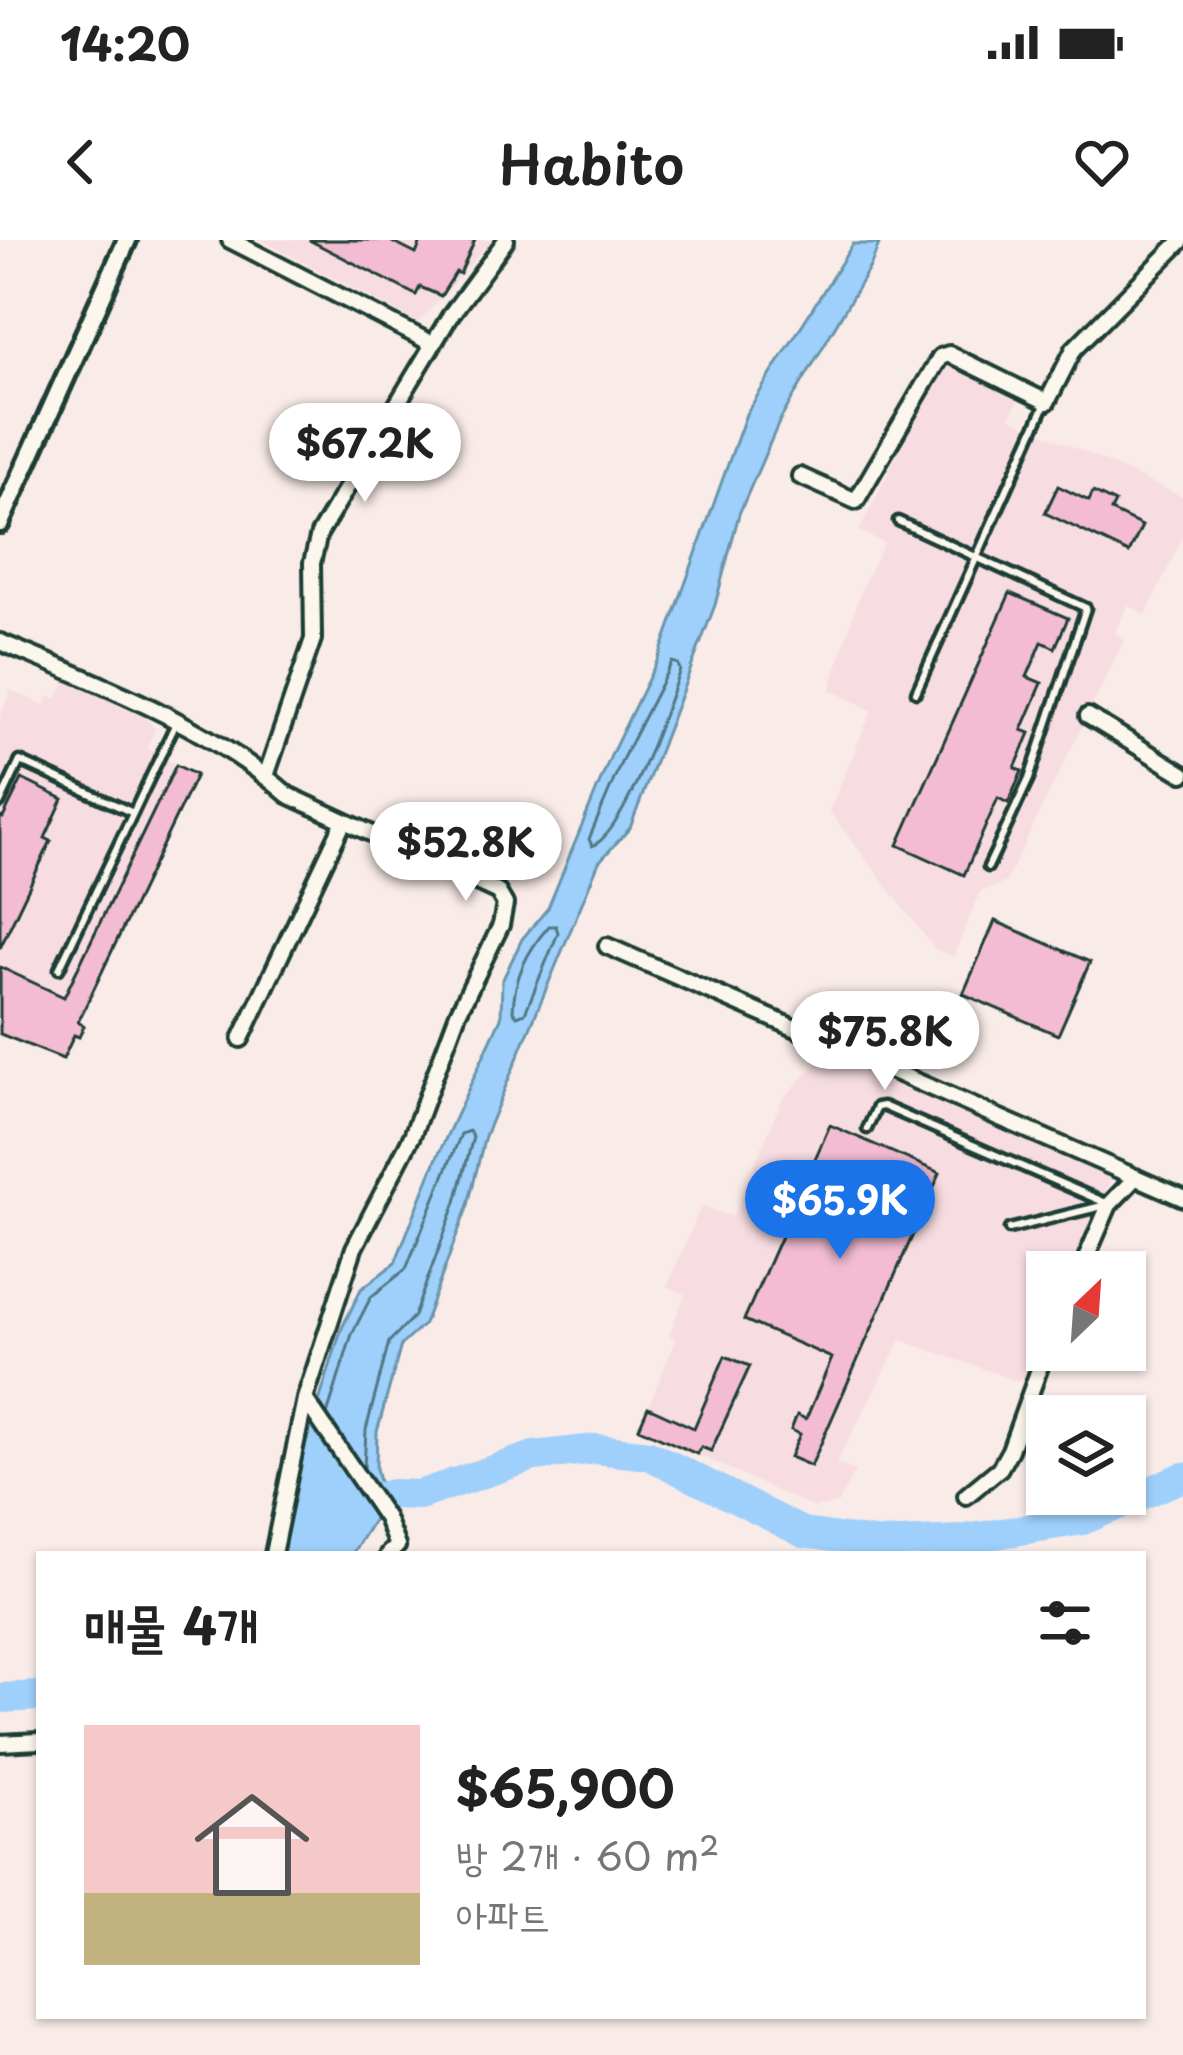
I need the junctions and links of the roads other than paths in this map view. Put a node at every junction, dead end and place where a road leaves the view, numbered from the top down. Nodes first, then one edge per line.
1 (127, 240) edge
2 (230, 240) edge
3 (506, 240) edge
4 (1182, 240) edge
5 (433, 344) junction
6 (1047, 402) junction
7 (800, 476) dead end
8 (7, 487) edge
9 (898, 520) dead end
10 (0, 524) edge
11 (977, 557) junction
12 (0, 643) edge
13 (916, 692) dead end
14 (1088, 716) dead end
15 (176, 723) junction
16 (1183, 774) edge
17 (266, 776) junction
18 (0, 802) edge
19 (133, 813) junction
20 (344, 821) junction
21 (988, 867) dead end
22 (607, 946) dead end
23 (58, 969) dead end
24 (241, 1039) dead end
25 (868, 1129) dead end
26 (1136, 1177) junction
27 (1180, 1192) edge
28 (1109, 1204) junction
29 (1009, 1228) dead end
30 (1089, 1251) edge
31 (1038, 1371) edge
32 (309, 1405) junction
33 (966, 1496) dead end
34 (274, 1551) edge
35 (391, 1551) edge
36 (36, 1741) edge
37 (0, 1744) edge

1 - 8 street
2 - 5 street
3 - 5 street
4 - 6 street
5 - 17 street
6 - 7 street
6 - 11 lane
8 - 10 street
9 - 11 lane
11 - 13 lane
11 - 21 lane
12 - 15 street
14 - 16 street
15 - 17 street
15 - 19 lane
17 - 20 street
18 - 19 lane
19 - 23 lane
20 - 24 street
20 - 32 street
22 - 26 street
25 - 28 lane
26 - 27 street
26 - 28 street
28 - 29 lane
28 - 30 street
31 - 33 street
32 - 34 street
32 - 35 street
36 - 37 street

